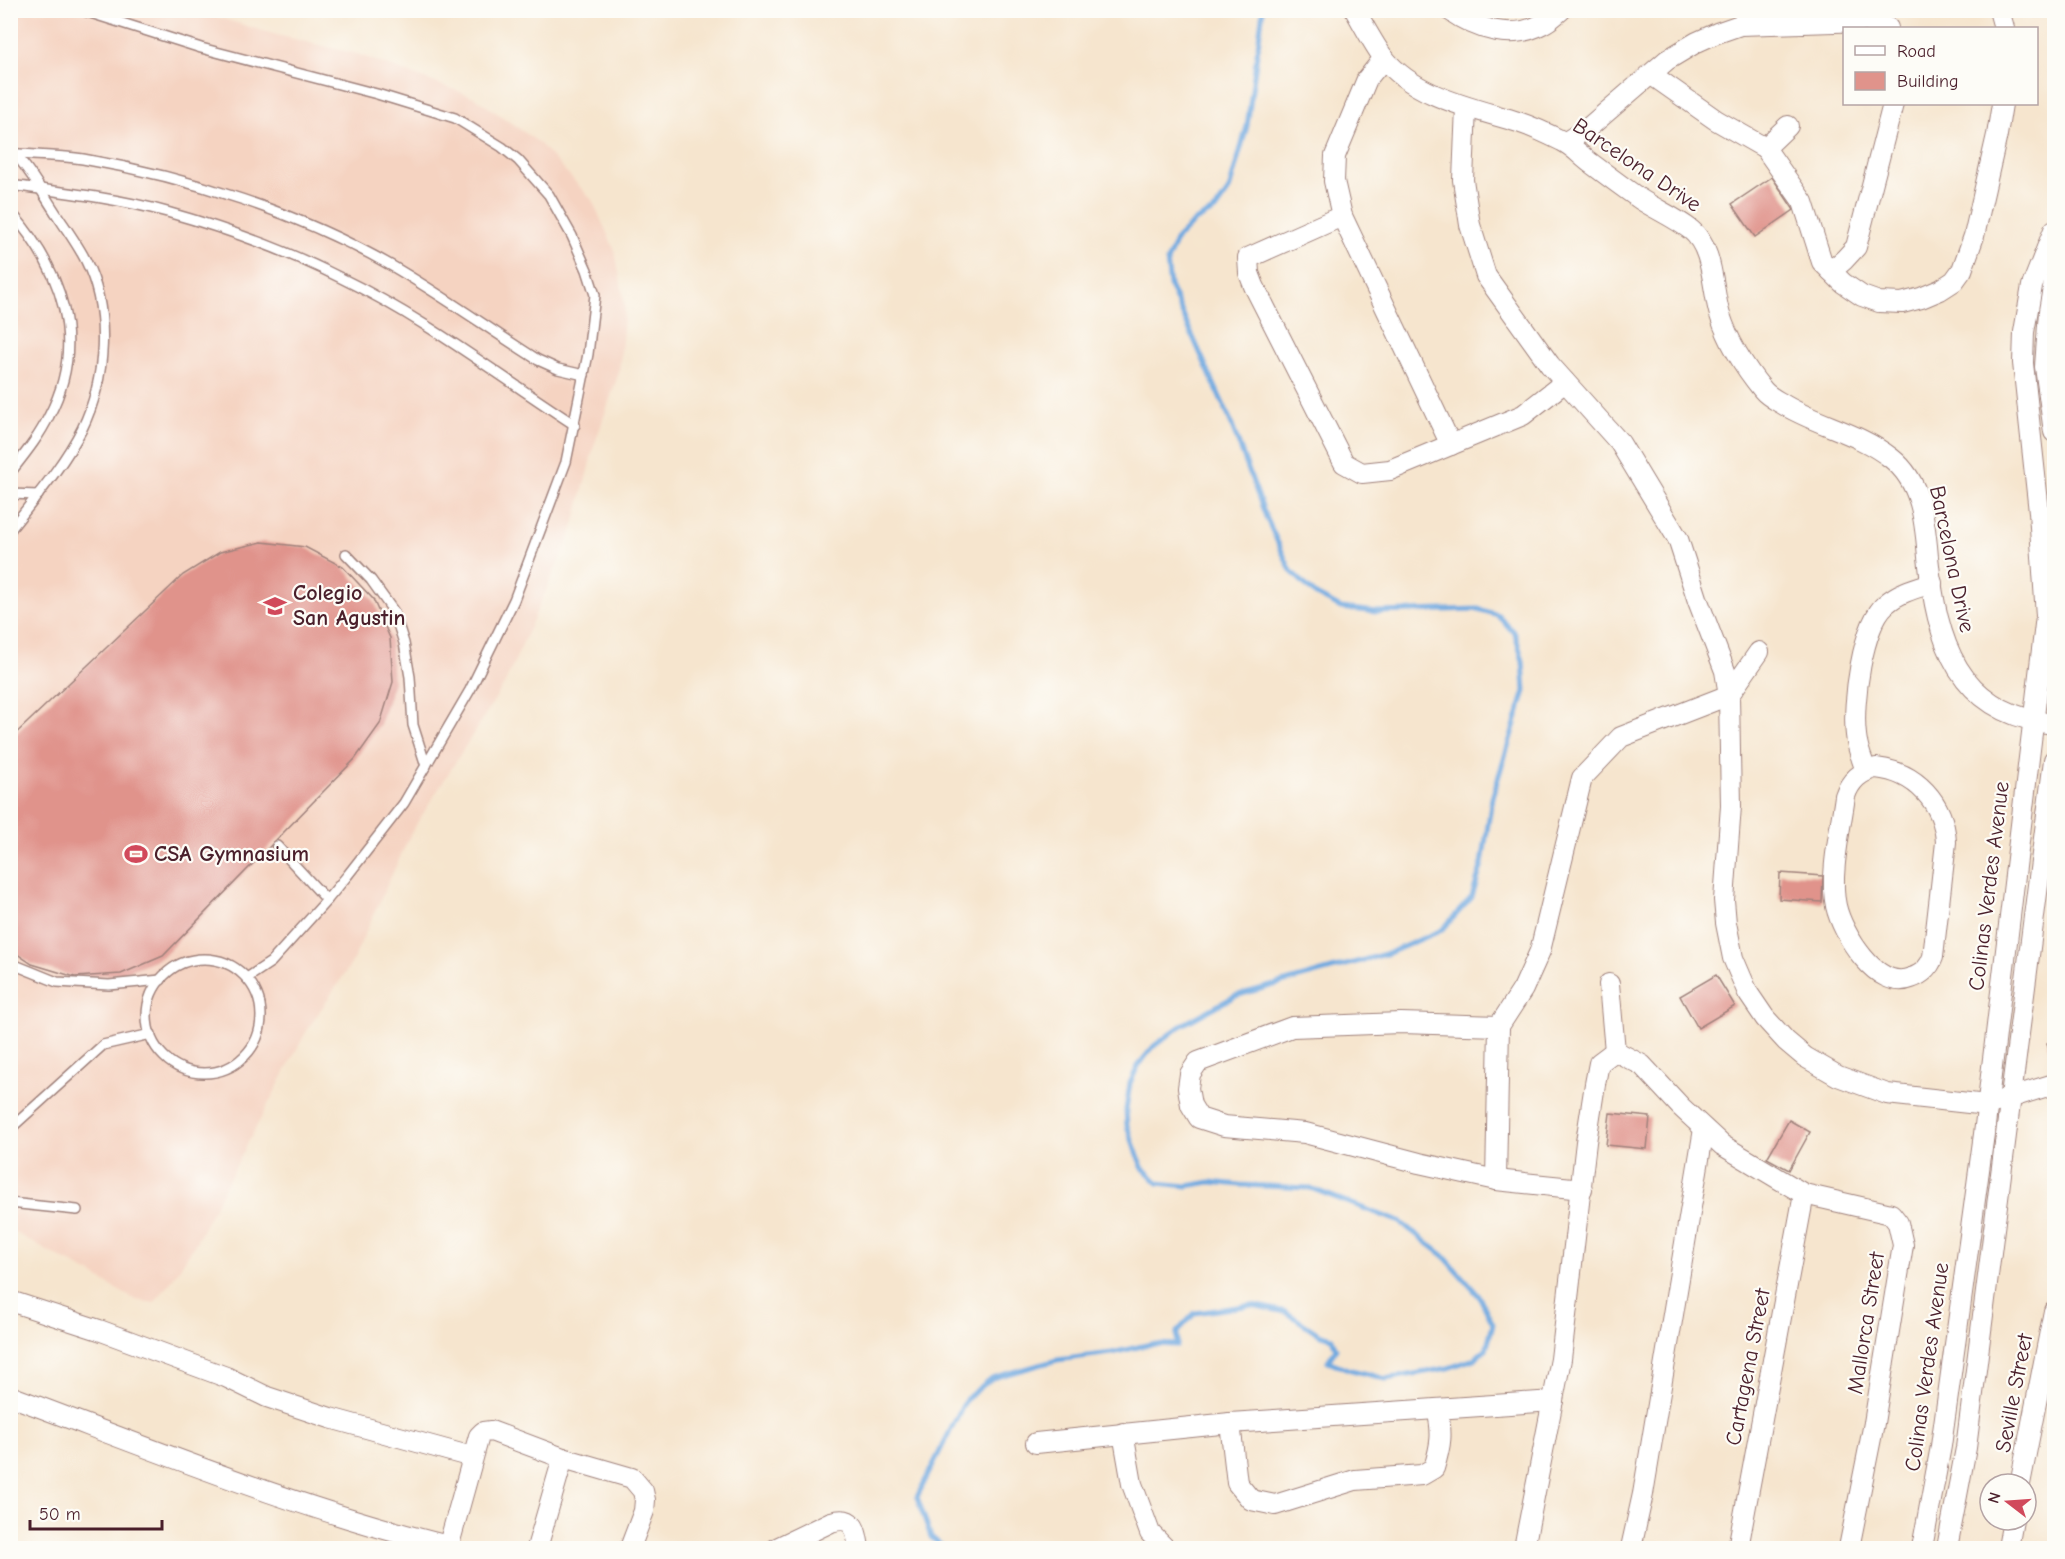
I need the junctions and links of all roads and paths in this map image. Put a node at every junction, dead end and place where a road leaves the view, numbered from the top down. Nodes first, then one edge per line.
1 (81, 10) edge
2 (1355, 10) edge
3 (1449, 10) edge
4 (1561, 10) edge
5 (1999, 10) edge
6 (1885, 27) edge
7 (2004, 27) edge
8 (1384, 58) junction
9 (1652, 75) junction
10 (1893, 105) edge
11 (2002, 105) edge
12 (1466, 107) junction
13 (1788, 126) dead end
14 (1566, 142) junction
15 (1764, 148) junction
16 (12, 152) edge
17 (10, 185) edge
18 (39, 189) junction
19 (10, 212) edge
20 (1342, 216) junction
21 (2055, 230) edge
22 (1831, 271) junction
23 (2055, 282) edge
24 (584, 375) junction
25 (1565, 382) junction
26 (575, 425) junction
27 (2055, 432) edge
28 (1451, 445) junction
29 (10, 473) edge
30 (10, 494) edge
31 (38, 495) junction
32 (10, 530) edge
33 (346, 554) dead end
34 (1932, 583) junction
35 (1760, 652) dead end
36 (1730, 695) junction
37 (2034, 722) junction
38 (2055, 724) edge
39 (2055, 760) edge
40 (426, 766) junction
41 (1866, 771) junction
42 (277, 846) dead end
43 (327, 900) junction
44 (10, 963) edge
45 (247, 978) junction
46 (161, 980) junction
47 (1609, 984) dead end
48 (1499, 1026) junction
49 (151, 1035) junction
50 (1615, 1051) junction
51 (2055, 1084) edge
52 (2012, 1099) junction
53 (1987, 1105) junction
54 (10, 1129) edge
55 (1704, 1129) junction
56 (1496, 1180) junction
57 (1582, 1189) junction
58 (1804, 1194) junction
59 (10, 1203) edge
60 (77, 1210) dead end
61 (10, 1301) edge
62 (2055, 1311) edge
63 (10, 1396) edge
64 (1553, 1401) junction
65 (1437, 1409) junction
66 (1230, 1424) junction
67 (1123, 1433) junction
68 (1036, 1443) dead end
69 (472, 1457) junction
70 (563, 1458) junction
71 (2022, 1472) edge
72 (2011, 1532) edge
73 (448, 1547) edge
74 (537, 1548) edge
75 (630, 1548) edge
76 (777, 1548) edge
77 (859, 1548) edge
78 (1165, 1548) edge
79 (1524, 1548) edge
80 (1631, 1548) edge
81 (1738, 1548) edge
82 (1849, 1548) edge
83 (1922, 1548) edge
84 (1947, 1548) edge
85 (2008, 1548) edge

1 - 24 lane
2 - 8 street, Barcelona Drive
3 - 4 street
5 - 7 street
6 - 9 street
8 - 12 street, Barcelona Drive
8 - 20 street
9 - 14 street
9 - 15 street
10 - 22 street
11 - 22 street
12 - 14 street, Barcelona Drive
12 - 25 street
13 - 15 street
14 - 34 street, Barcelona Drive
15 - 22 street
16 - 18 lane
16 - 24 lane
17 - 18 lane
18 - 26 lane
18 - 31 lane
19 - 29 lane
20 - 28 street
20 - 28 street
21 - 37 street, Colinas Verdes Avenue
23 - 27 street
24 - 26 lane
25 - 28 street
25 - 36 street
26 - 40 lane
30 - 31 lane
31 - 32 lane
33 - 40 lane
34 - 37 street, Barcelona Drive
34 - 41 street
35 - 36 street
36 - 48 street
36 - 53 street
37 - 38 street, Barcelona Drive
37 - 53 street, Colinas Verdes Avenue
39 - 52 street
40 - 43 lane
41 - 41 street
42 - 43 lane
43 - 45 lane
44 - 46 lane
45 - 46 lane
45 - 49 lane
46 - 49 lane
47 - 50 street
48 - 56 street
48 - 56 street
49 - 54 lane
50 - 55 street, Mallorca Street
50 - 57 street
51 - 52 street
52 - 53 street
52 - 84 street
53 - 83 street, Colinas Verdes Avenue
55 - 58 street, Mallorca Street
55 - 80 street
56 - 57 street
57 - 64 street
58 - 81 street, Cartagena Street
58 - 82 street, Mallorca Street
59 - 60 lane
61 - 69 street
62 - 71 street, Seville Street
63 - 73 street
64 - 65 street
64 - 79 street
65 - 66 street
65 - 66 street
66 - 67 street
67 - 68 street
67 - 78 street
69 - 70 street
69 - 73 street
70 - 74 street
70 - 75 street
72 - 85 street
76 - 77 street

